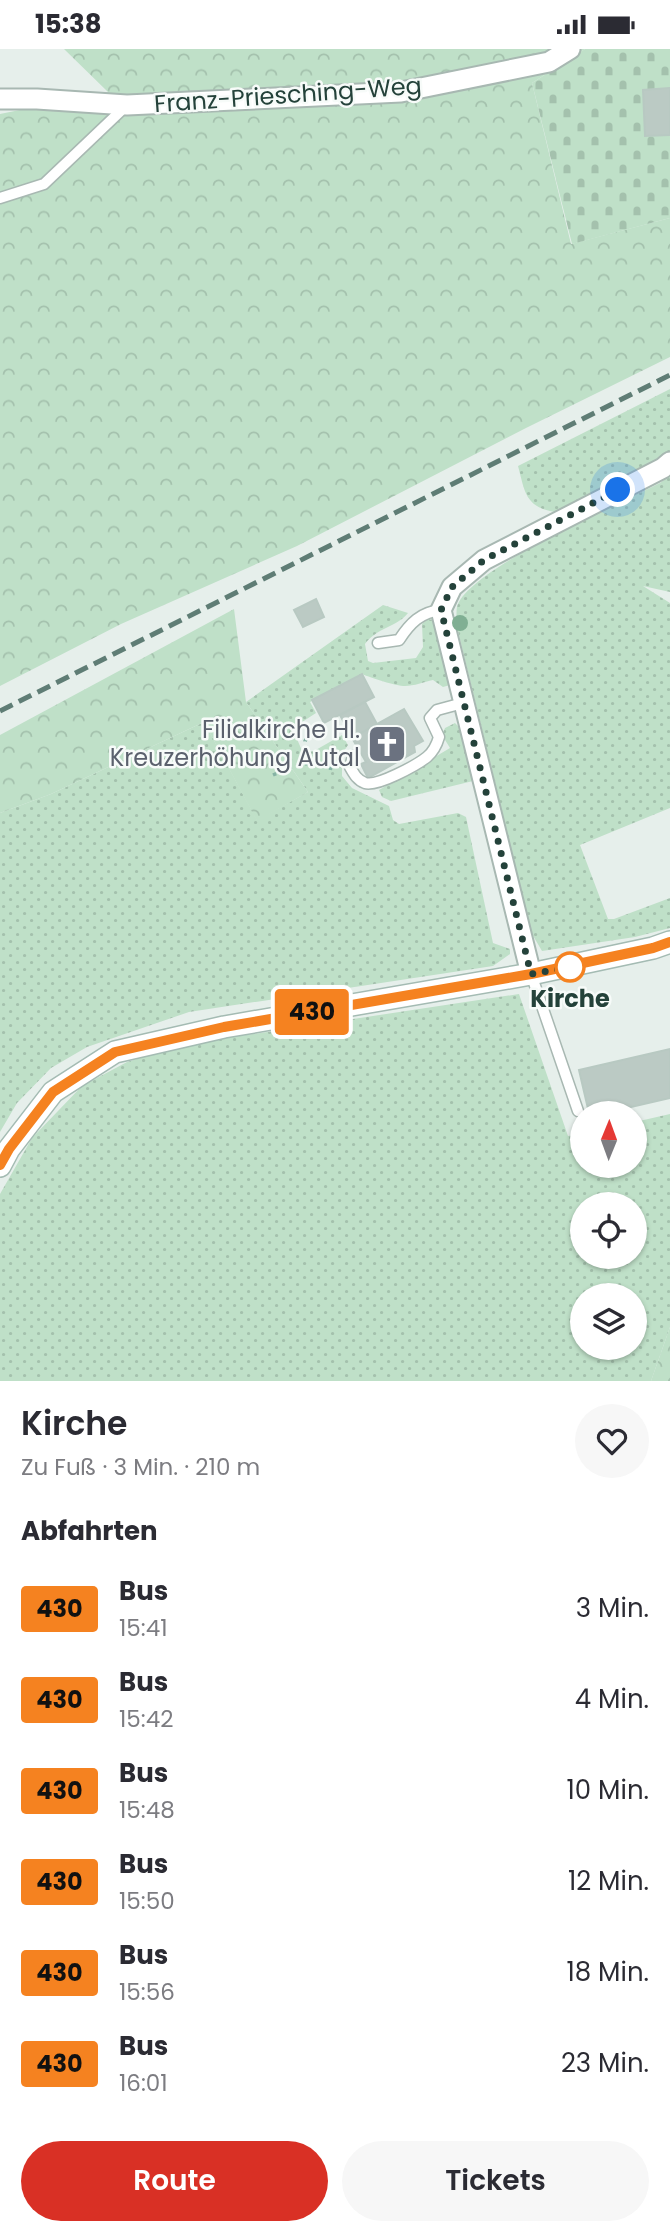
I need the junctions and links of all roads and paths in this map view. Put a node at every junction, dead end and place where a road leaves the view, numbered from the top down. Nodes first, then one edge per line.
1 (570, 49) edge
2 (0, 99) edge
3 (127, 105) junction
4 (0, 198) edge
5 (670, 462) edge
6 (441, 610) junction
7 (377, 643) dead end
8 (463, 703) junction
9 (316, 724) dead end
10 (315, 762) junction
11 (352, 762) joint
12 (273, 775) dead end
13 (670, 942) edge
14 (531, 974) junction
15 (575, 1101) edge
16 (0, 1166) edge

1 - 3 street, Franz-Priesching-Weg
2 - 3 street, Franz-Priesching-Weg
3 - 4 lane
5 - 6 street
6 - 7 lane
6 - 8 street
8 - 11 lane
8 - 14 street
9 - 10 path
10 - 11 path
10 - 12 path
13 - 14 main road
14 - 15 lane
14 - 16 main road

